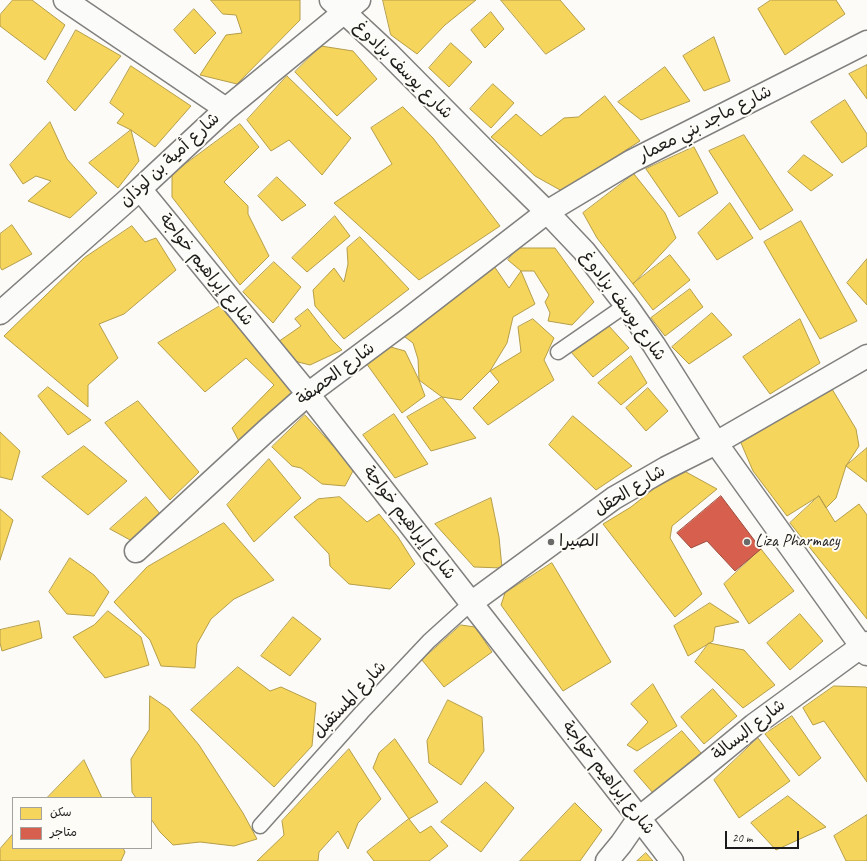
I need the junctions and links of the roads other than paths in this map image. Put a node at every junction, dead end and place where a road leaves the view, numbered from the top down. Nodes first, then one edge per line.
1 (65, 0) edge
2 (344, 4) edge
3 (867, 42) edge
4 (226, 109) junction
5 (140, 189) junction
6 (547, 212) junction
7 (626, 305) junction
8 (0, 313) edge
9 (558, 352) dead end
10 (867, 356) edge
11 (308, 394) junction
12 (716, 443) junction
13 (136, 551) dead end
14 (471, 603) junction
15 (865, 648) edge
16 (639, 818) junction
17 (260, 826) dead end
18 (607, 861) edge
19 (672, 861) edge

1 - 4 street
2 - 4 street, شارع أمية بن لوذان
2 - 6 street, شارع يوسف بزادوغ
3 - 6 street, شارع ماجد بني معمار
4 - 5 street, شارع أمية بن لوذان
5 - 8 street, شارع أمية بن لوذان
5 - 11 street, شارع إبراهيم خواجة
6 - 7 street, شارع يوسف بزادوغ
6 - 11 street, شارع الحصفة
7 - 9 lane
7 - 12 street, شارع يوسف بزادوغ
10 - 12 street, شارع الحقل
11 - 13 street, شارع الحصفة
11 - 14 street, شارع إبراهيم خواجة
12 - 14 street, شارع الحقل
12 - 15 street, شارع يوسف بزادوغ
14 - 16 street, شارع إبراهيم خواجة
14 - 17 lane, شارع المستقبل
15 - 16 street, شارع البسالة
16 - 18 street, شارع البسالة
16 - 19 street, شارع إبراهيم خواجة

